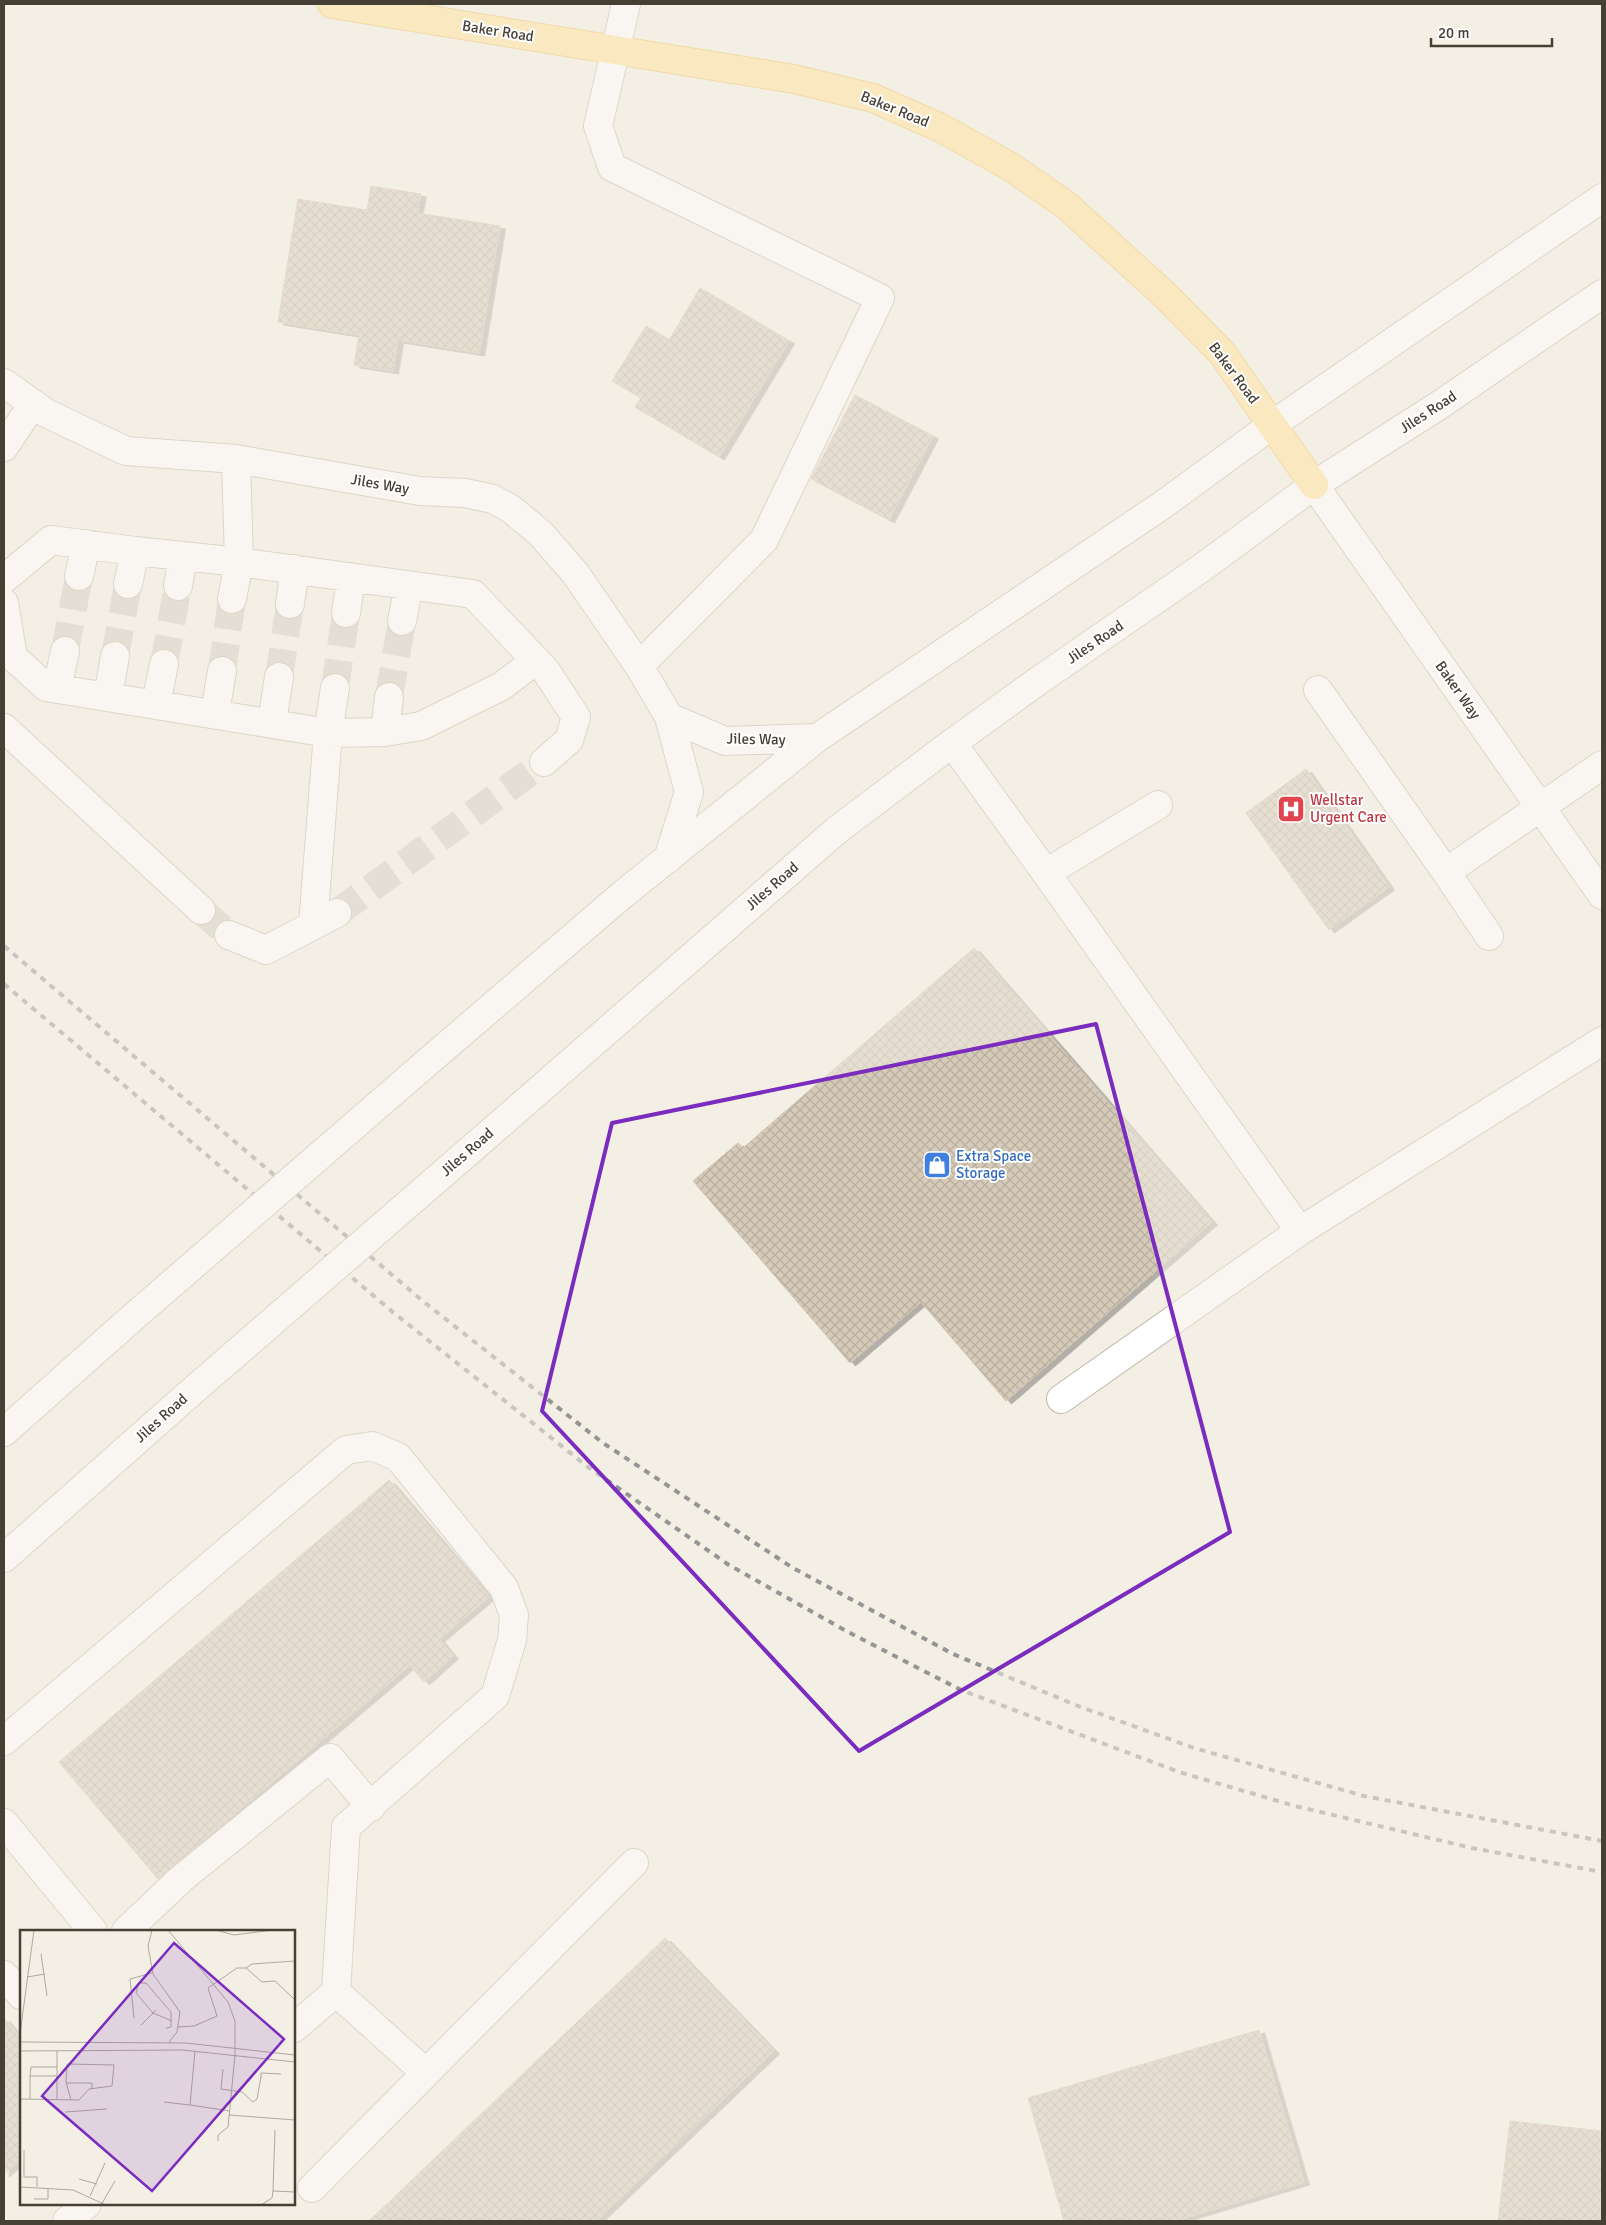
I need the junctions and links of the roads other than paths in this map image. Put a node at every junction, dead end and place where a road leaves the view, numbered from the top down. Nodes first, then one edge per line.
1 (332, 4) edge
2 (626, 4) edge
3 (617, 50) junction
4 (1602, 198) edge
5 (1602, 294) edge
6 (4, 382) edge
7 (33, 404) junction
8 (1272, 425) junction
9 (4, 447) edge
10 (236, 459) junction
11 (1314, 485) junction
12 (86, 544) junction
13 (135, 551) junction
14 (183, 557) junction
15 (238, 562) junction
16 (296, 569) junction
17 (79, 576) tunnel mouth
18 (351, 577) junction
19 (4, 579) edge
20 (128, 584) tunnel mouth
21 (409, 585) junction
22 (178, 586) tunnel mouth
23 (232, 599) tunnel mouth
24 (4, 603) edge
25 (290, 604) tunnel mouth
26 (346, 613) tunnel mouth
27 (402, 621) tunnel mouth
28 (65, 651) tunnel mouth
29 (115, 656) tunnel mouth
30 (536, 660) junction
31 (164, 664) tunnel mouth
32 (640, 666) junction
33 (222, 671) tunnel mouth
34 (279, 677) tunnel mouth
35 (335, 688) tunnel mouth
36 (57, 689) junction
37 (1318, 690) dead end
38 (108, 697) junction
39 (389, 697) tunnel mouth
40 (156, 704) junction
41 (215, 713) junction
42 (668, 717) junction
43 (272, 722) junction
44 (4, 728) edge
45 (384, 732) junction
46 (328, 733) junction
47 (817, 738) junction
48 (952, 743) junction
49 (544, 762) tunnel mouth
50 (1602, 765) edge
51 (1158, 805) dead end
52 (1541, 808) junction
53 (668, 859) junction
54 (1446, 872) junction
55 (1046, 873) junction
56 (1602, 895) edge
57 (201, 910) tunnel mouth
58 (337, 913) tunnel mouth
59 (313, 925) junction
60 (229, 935) tunnel mouth
61 (1489, 936) dead end
62 (1602, 1041) edge
63 (1300, 1231) junction
64 (1061, 1399) dead end
65 (4, 1432) edge
66 (4, 1558) edge
67 (4, 1741) edge
68 (371, 1807) junction
69 (4, 1823) edge
70 (634, 1863) dead end
71 (92, 1930) edge
72 (127, 1930) edge
73 (4, 1975) edge
74 (336, 1992) junction
75 (20, 1994) edge
76 (295, 2027) edge
77 (426, 2073) junction
78 (312, 2188) dead end
79 (87, 2205) edge
80 (67, 2221) edge

1 - 3 main road, Baker Road
2 - 3 street
3 - 8 main road, Baker Road
3 - 32 street
4 - 8 street
5 - 11 street, Jiles Road
6 - 7 street, Jiles Way
7 - 9 street
7 - 10 street, Jiles Way
8 - 11 main road, Baker Road
8 - 47 street
10 - 15 street
10 - 32 street, Jiles Way
11 - 48 street, Jiles Road
11 - 52 street, Baker Way
12 - 13 street
12 - 17 street
12 - 19 street
13 - 14 street
13 - 20 street
14 - 15 street
14 - 22 street
15 - 16 street
15 - 23 street
16 - 18 street
16 - 25 street
18 - 21 street
18 - 26 street
21 - 27 street
21 - 30 street
24 - 36 street
28 - 36 street
29 - 38 street
30 - 45 street
30 - 49 street
31 - 40 street
32 - 42 street, Jiles Way
33 - 41 street
34 - 43 street
35 - 46 street
36 - 38 street
37 - 54 street
38 - 40 street
39 - 45 street
40 - 41 street
41 - 43 street
42 - 47 street, Jiles Way
42 - 53 street, Jiles Way
43 - 46 street
44 - 57 street
45 - 46 street
46 - 59 street
47 - 53 street
48 - 55 street
48 - 66 street, Jiles Road, bridge
50 - 52 street
51 - 55 street
52 - 54 street
52 - 56 street, Baker Way
53 - 65 street, bridge
54 - 61 street
55 - 63 street
58 - 59 street
59 - 60 street
62 - 63 street
63 - 64 street
67 - 68 street
68 - 72 street
68 - 74 street
69 - 71 street
70 - 77 street
73 - 75 street
74 - 76 street
74 - 77 street
77 - 78 street
79 - 80 street

